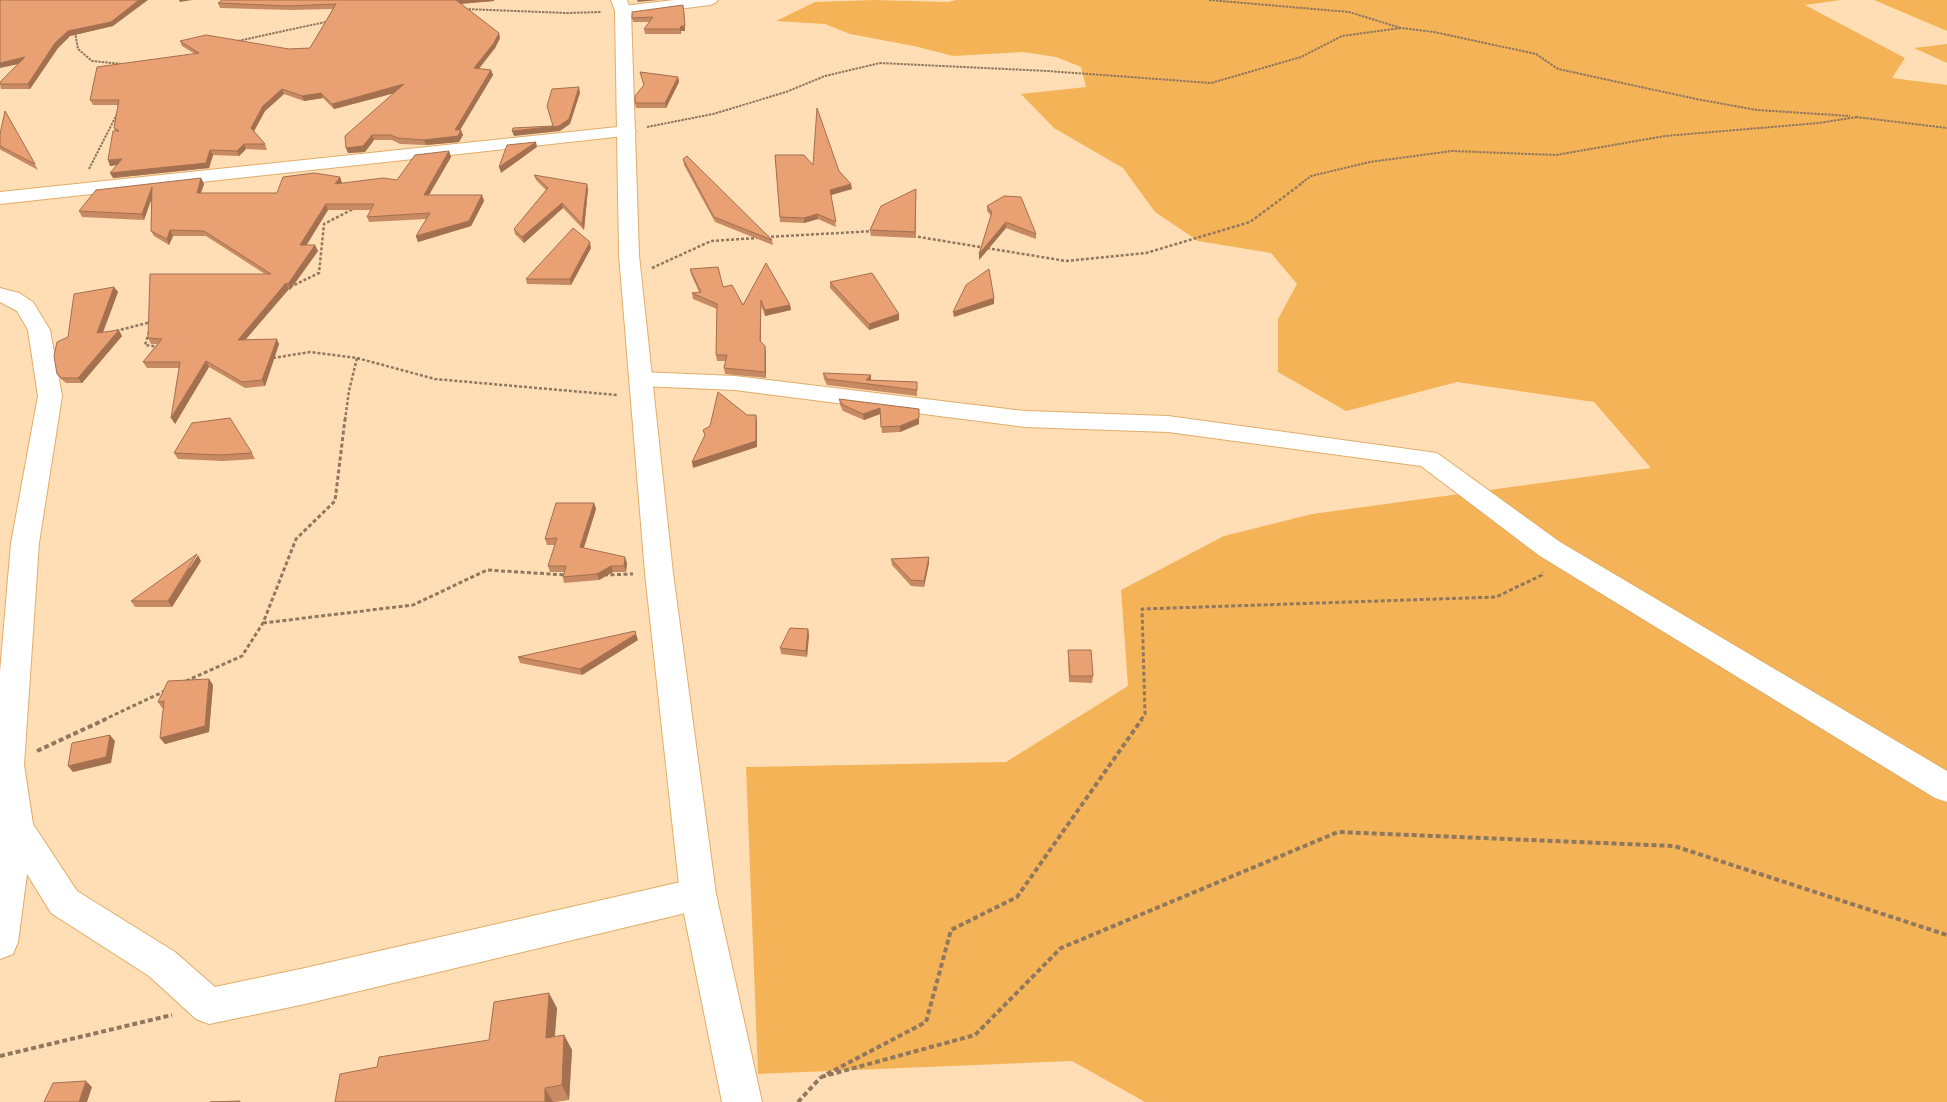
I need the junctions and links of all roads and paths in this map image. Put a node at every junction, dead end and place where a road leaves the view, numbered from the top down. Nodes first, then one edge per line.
1 (710, 0) edge
2 (1209, 0) edge
3 (621, 6) edge
4 (457, 8) edge
5 (332, 21) edge
6 (75, 28) edge
7 (1401, 28) junction
8 (250, 37) junction
9 (233, 43) edge
10 (251, 45) edge
11 (129, 65) edge
12 (121, 107) edge
13 (1857, 117) junction
14 (1947, 128) edge
15 (627, 131) junction
16 (79, 190) junction
17 (0, 198) edge
18 (357, 207) edge
19 (880, 230) edge
20 (909, 235) edge
21 (632, 277) junction
22 (289, 288) edge
23 (0, 295) edge
24 (116, 331) edge
25 (163, 347) edge
26 (357, 358) junction
27 (264, 360) edge
28 (642, 388) junction
29 (1550, 549) junction
30 (659, 572) junction
31 (566, 575) edge
32 (595, 576) edge
33 (263, 623) junction
34 (181, 684) edge
35 (172, 687) edge
36 (8, 765) junction
37 (1947, 788) edge
38 (17, 827) junction
39 (698, 894) junction
40 (1947, 935) edge
41 (0, 942) edge
42 (209, 1006) junction
43 (0, 1056) edge
44 (821, 1077) junction
45 (742, 1102) edge
46 (798, 1102) edge

1 - 3 street
2 - 7 path
3 - 4 path
3 - 15 street
5 - 8 path
6 - 11 path
7 - 13 path
7 - 15 path
8 - 9 path
8 - 10 path
12 - 16 path
13 - 14 path
13 - 20 path
15 - 16 street
15 - 21 street
16 - 17 street
18 - 22 path
19 - 21 path
21 - 28 street
23 - 36 street
24 - 25 path
26 - 27 path
26 - 28 path
26 - 33 path
28 - 29 street
28 - 30 street
29 - 37 street
29 - 44 path
30 - 32 path
30 - 39 street
31 - 33 path
33 - 34 path
35 - 36 path
36 - 38 street
38 - 41 street
38 - 42 street
39 - 42 street
39 - 45 street
40 - 44 path
42 - 43 path
44 - 46 path

